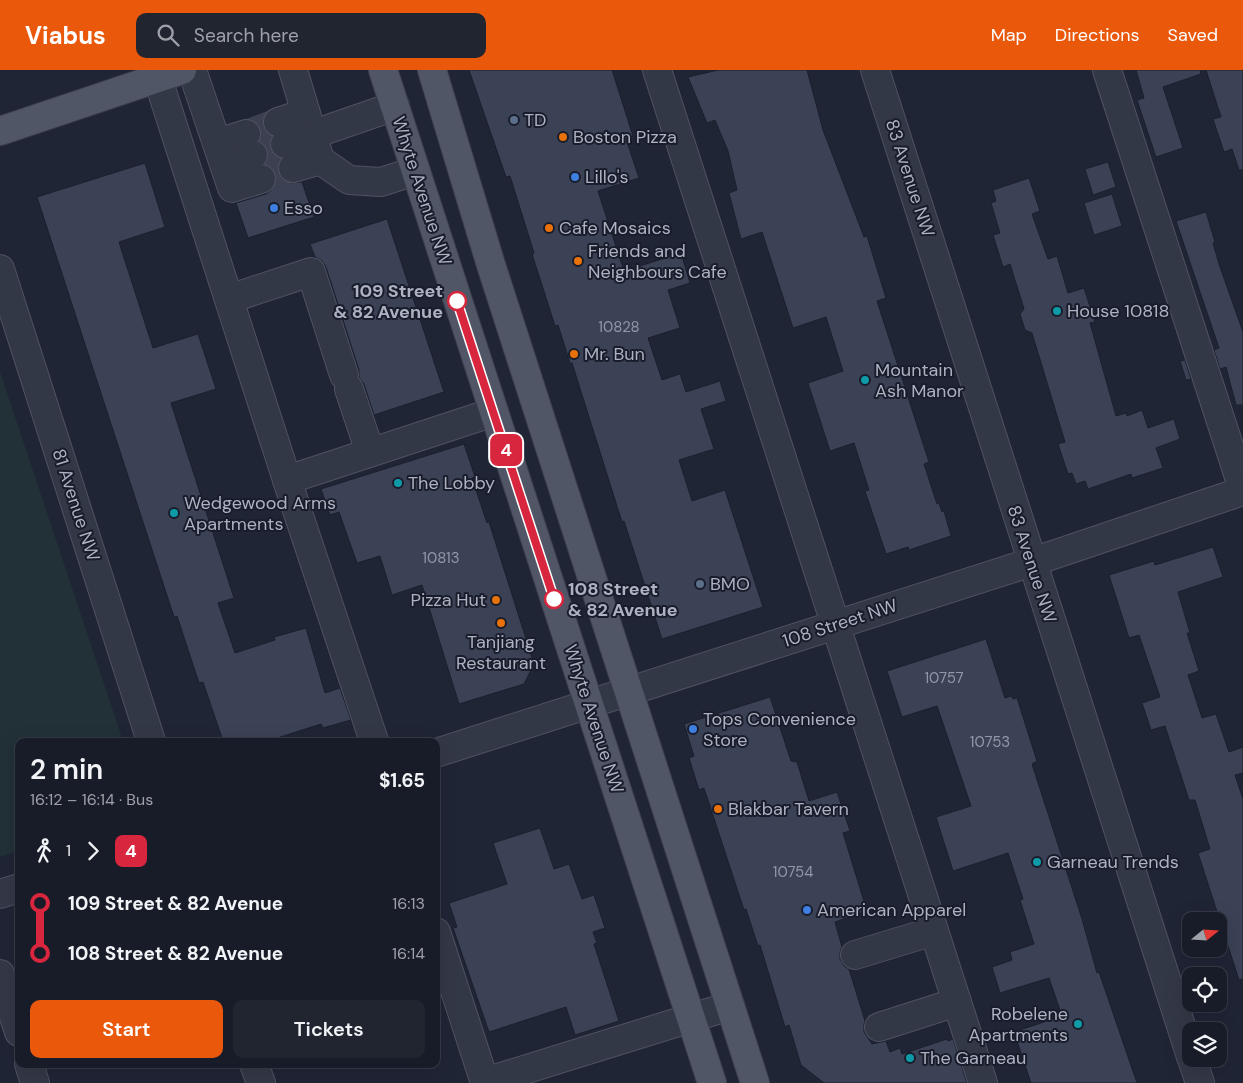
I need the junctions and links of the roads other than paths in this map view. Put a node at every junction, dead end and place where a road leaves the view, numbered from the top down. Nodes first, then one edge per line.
1 (192, 70) edge
2 (293, 70) edge
3 (383, 70) edge
4 (432, 70) edge
5 (657, 70) edge
6 (875, 70) edge
7 (1107, 70) edge
8 (165, 73) edge
9 (395, 106) junction
10 (309, 124) junction
11 (0, 130) edge
12 (221, 154) junction
13 (320, 160) junction
14 (415, 171) junction
15 (0, 269) edge
16 (229, 299) junction
17 (494, 412) junction
18 (370, 452) junction
19 (287, 480) junction
20 (1243, 490) edge
21 (1032, 562) junction
22 (835, 625) junction
23 (628, 693) junction
24 (589, 705) junction
25 (150, 738) edge
26 (373, 738) edge
27 (440, 753) edge
28 (15, 889) edge
29 (0, 894) edge
30 (934, 931) junction
31 (440, 944) edge
32 (855, 955) dead end
33 (0, 974) edge
34 (957, 1002) junction
35 (730, 1006) junction
36 (691, 1019) junction
37 (15, 1020) edge
38 (879, 1027) dead end
39 (1182, 1027) edge
40 (1195, 1067) edge
41 (30, 1068) edge
42 (255, 1068) edge
43 (485, 1082) edge
44 (35, 1083) edge
45 (261, 1083) edge
46 (712, 1083) edge
47 (755, 1083) edge
48 (983, 1083) edge
49 (1200, 1083) edge

1 - 12 street
2 - 10 street
3 - 9 main road, Whyte Avenue NW
4 - 23 main road
5 - 22 street
6 - 21 street, 83 Avenue NW
7 - 20 street
8 - 11 main road
8 - 16 street
9 - 10 street
9 - 14 main road, Whyte Avenue NW
10 - 13 street
10 - 13 street
12 - 12 street
13 - 14 street
14 - 17 main road, Whyte Avenue NW
15 - 25 street, 81 Avenue NW
16 - 18 street
16 - 19 street
17 - 18 street
17 - 24 main road, Whyte Avenue NW
18 - 19 street
19 - 26 street
20 - 21 street, 108 Street NW
21 - 22 street, 108 Street NW
21 - 39 street, 83 Avenue NW
22 - 23 street, 108 Street NW
22 - 30 street
23 - 24 street, 108 Street NW
23 - 35 main road
24 - 27 street, 108 Street NW
24 - 36 main road, Whyte Avenue NW
28 - 29 street
30 - 32 street
30 - 34 street
31 - 43 street
33 - 37 street
34 - 38 street
34 - 48 street
35 - 36 street
35 - 47 main road
36 - 43 street
36 - 46 main road, Whyte Avenue NW
40 - 49 street, 83 Avenue NW
41 - 44 street
42 - 45 street

